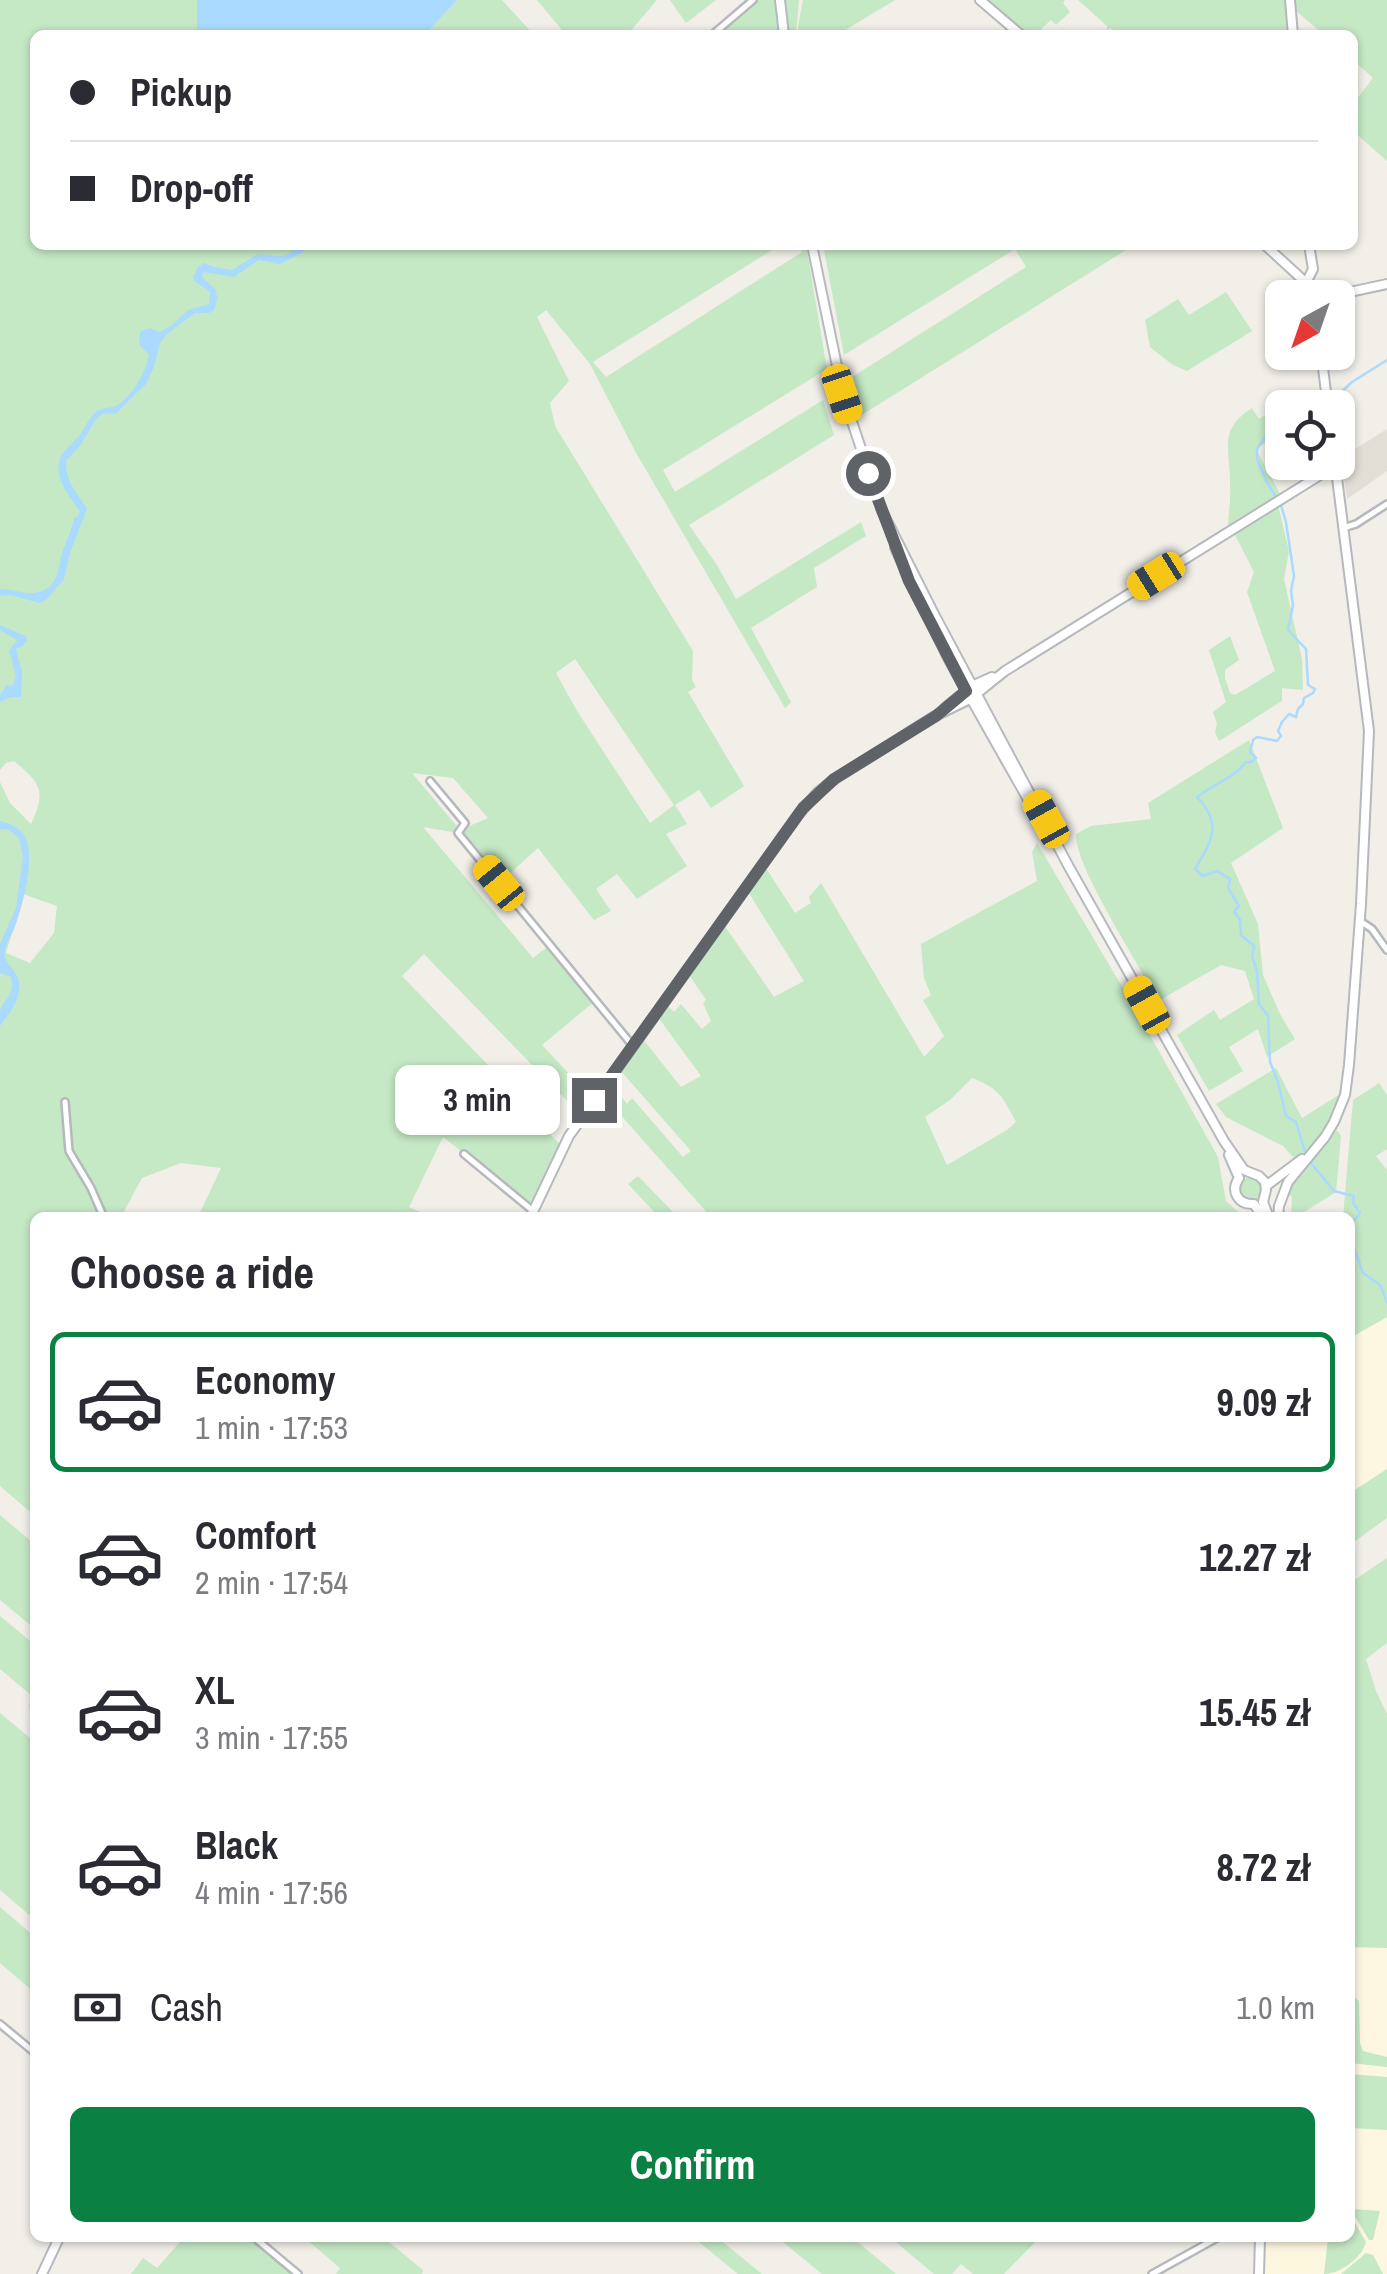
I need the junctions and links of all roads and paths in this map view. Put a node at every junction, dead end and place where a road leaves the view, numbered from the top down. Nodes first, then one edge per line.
1 (753, 0) edge
2 (780, 0) edge
3 (980, 0) edge
4 (1290, 0) edge
5 (718, 30) edge
6 (783, 30) edge
7 (1015, 30) edge
8 (1293, 30) edge
9 (813, 250) edge
10 (1270, 250) edge
11 (1309, 250) edge
12 (1302, 280) joint
13 (1387, 284) edge
14 (1355, 291) edge
15 (1312, 480) edge
16 (1337, 480) edge
17 (1387, 504) edge
18 (1343, 528) junction
19 (971, 693) junction
20 (430, 781) dead end
21 (1360, 921) junction
22 (1387, 950) edge
23 (633, 1046) junction
24 (65, 1102) dead end
25 (464, 1154) dead end
26 (1307, 1157) junction
27 (1244, 1176) junction
28 (1264, 1182) junction
29 (1258, 1202) junction
30 (101, 1212) edge
31 (530, 1212) edge
32 (533, 1212) edge
33 (1263, 1212) edge
34 (1279, 1212) edge
35 (0, 2024) edge
36 (30, 2048) edge
37 (57, 2242) edge
38 (261, 2242) edge
39 (1211, 2242) edge
40 (1260, 2242) edge
41 (42, 2274) edge
42 (298, 2274) edge
43 (1152, 2274) edge
44 (1257, 2274) edge

1 - 5 street
2 - 6 street
3 - 7 street
4 - 8 street
9 - 19 street
10 - 12 street
11 - 12 street
13 - 14 street
15 - 19 street
16 - 18 street
17 - 18 street
18 - 21 street
19 - 23 street
19 - 27 street
20 - 23 street
21 - 22 street
21 - 26 street
23 - 32 street
24 - 30 street
25 - 31 street
26 - 28 street
26 - 34 street
27 - 28 street
27 - 29 street
28 - 29 street
29 - 33 street
35 - 36 street
37 - 41 street
38 - 42 street
39 - 43 street
40 - 44 street

